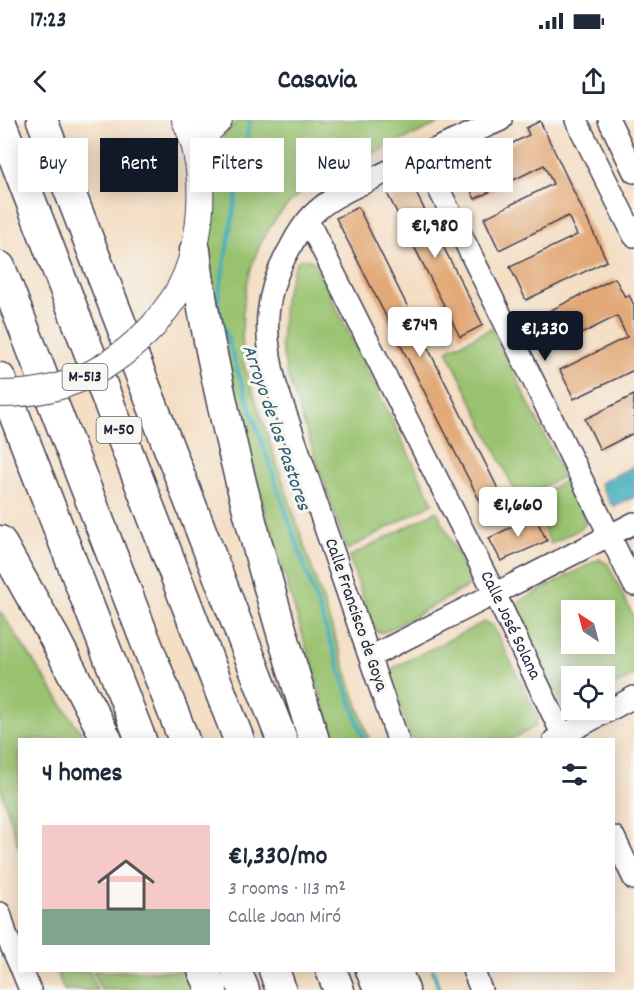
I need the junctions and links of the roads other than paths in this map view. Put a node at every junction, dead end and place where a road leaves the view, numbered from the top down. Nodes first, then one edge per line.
1 (42, 120) edge
2 (184, 120) edge
3 (219, 120) edge
4 (501, 120) edge
5 (576, 120) edge
6 (609, 120) edge
7 (0, 121) edge
8 (192, 138) edge
9 (205, 138) edge
10 (460, 138) edge
11 (634, 172) edge
12 (383, 174) edge
13 (200, 192) edge
14 (440, 192) edge
15 (308, 221) junction
16 (634, 236) edge
17 (195, 250) junction
18 (0, 267) edge
19 (0, 378) edge
20 (0, 394) edge
21 (634, 523) edge
22 (609, 536) junction
23 (0, 541) edge
24 (0, 576) edge
25 (634, 585) edge
26 (495, 594) junction
27 (370, 657) junction
28 (634, 697) edge
29 (89, 738) edge
30 (106, 738) edge
31 (140, 738) edge
32 (183, 738) edge
33 (238, 738) edge
34 (281, 738) edge
35 (313, 738) edge
36 (397, 738) edge
37 (560, 738) edge
38 (616, 850) edge
39 (634, 879) edge
40 (0, 913) edge
41 (3, 938) edge
42 (18, 963) edge
43 (23, 972) edge
44 (204, 972) edge
45 (215, 972) edge
46 (237, 972) edge
47 (274, 972) edge
48 (332, 972) edge
49 (372, 972) edge
50 (397, 972) edge
51 (474, 972) edge
52 (30, 990) edge
53 (212, 990) edge
54 (222, 990) edge
55 (244, 990) edge
56 (281, 990) edge
57 (339, 990) edge
58 (379, 990) edge
59 (404, 990) edge
60 (481, 990) edge

1 - 34 highway
2 - 8 main road, M-513
3 - 9 main road, M-513
4 - 10 street, Calle Francisco de Goya
5 - 16 street
6 - 11 street
7 - 33 highway, M-50
12 - 15 street, Calle Francisco de Goya
13 - 17 main road, M-513
14 - 22 street
15 - 26 street, Calle José Solana
15 - 27 street, Calle Francisco de Goya
17 - 20 main road, M-513, bridge
17 - 35 highway
18 - 32 highway, M-50
19 - 31 highway
21 - 22 street
22 - 25 street
22 - 26 street
23 - 30 highway
24 - 29 highway
26 - 27 street
26 - 37 street, Calle José Solana
27 - 36 street, Calle Francisco de Goya
28 - 37 street
38 - 39 street
40 - 41 street
41 - 42 street
43 - 52 street
44 - 53 highway
45 - 54 highway
46 - 55 highway
47 - 56 highway
48 - 57 highway
49 - 58 highway
50 - 59 highway
51 - 60 street

